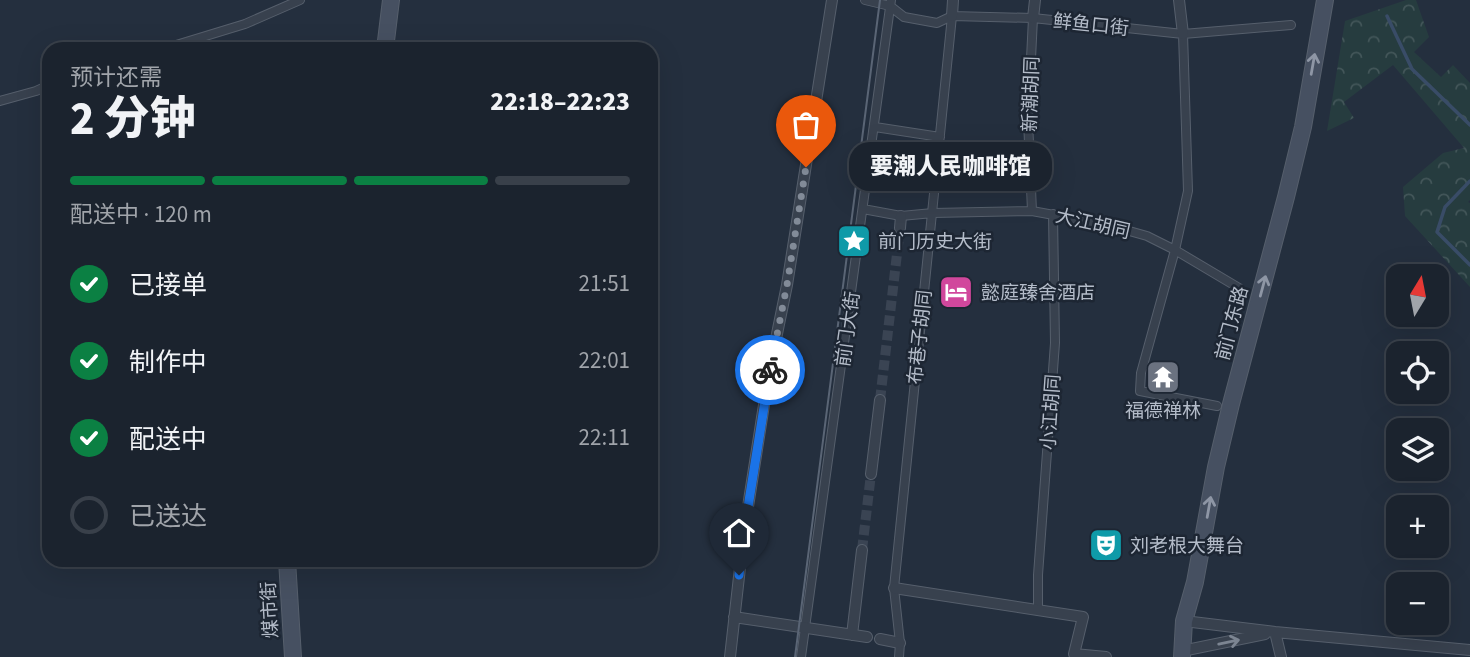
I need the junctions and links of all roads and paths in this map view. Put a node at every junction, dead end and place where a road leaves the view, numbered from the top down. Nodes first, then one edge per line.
1 (300, 0) edge
2 (391, 0) edge
3 (832, 0) edge
4 (865, 0) edge
5 (953, 0) edge
6 (1035, 0) edge
7 (1179, 0) edge
8 (1325, 0) edge
9 (892, 5) edge
10 (952, 16) junction
11 (1033, 18) junction
12 (1291, 25) dead end
13 (1183, 34) junction
14 (186, 42) edge
15 (386, 42) edge
16 (42, 88) edge
17 (0, 101) edge
18 (874, 127) junction
19 (940, 137) junction
20 (863, 209) junction
21 (1032, 211) junction
22 (933, 213) junction
23 (1052, 214) junction
24 (901, 216) junction
25 (900, 228) tunnel mouth
26 (1175, 250) junction
27 (1239, 288) dead end
28 (880, 401) tunnel mouth
29 (1217, 406) dead end
30 (871, 474) tunnel mouth
31 (862, 550) tunnel mouth
32 (287, 567) edge
33 (894, 588) junction
34 (1038, 610) junction
35 (734, 617) junction
36 (1184, 621) junction
37 (805, 627) junction
38 (1275, 632) junction
39 (852, 635) junction
40 (867, 637) dead end
41 (880, 639) dead end
42 (900, 643) junction
43 (1470, 650) edge
44 (1182, 654) edge
45 (293, 657) edge
46 (730, 657) edge
47 (801, 657) edge
48 (900, 657) edge
49 (1106, 657) edge
50 (1281, 657) edge

1 - 14 street
2 - 15 main road
3 - 35 street
4 - 9 street, 鲜鱼口街
5 - 10 street
6 - 11 street
7 - 13 street
36 -> 8 main road, 前门东路
9 - 10 street, 鲜鱼口街
9 - 18 street, 前门大街
10 - 11 street, 鲜鱼口街
10 - 19 street, 布巷子胡同
11 - 13 street, 鲜鱼口街
11 - 21 street, 新潮胡同
12 - 13 street, 鲜鱼口街
13 - 26 street
16 - 17 street
18 - 19 street
18 - 20 street, 前门大街
19 - 22 street, 布巷子胡同
20 - 24 street, 大江胡同
20 - 37 street, 前门大街
21 - 22 street, 大江胡同
21 - 23 street, 大江胡同
22 - 24 street, 大江胡同
22 - 33 street, 布巷子胡同
23 - 26 street, 大江胡同
23 - 34 street, 小江胡同
24 - 25 street
26 - 27 street, 大江胡同
26 - 29 street
28 - 30 street
31 - 39 street
32 - 45 main road, 煤市街
33 - 34 street
33 - 42 street, 布巷子胡同
34 - 49 street
35 - 37 street
35 - 46 street
36 - 38 street
36 - 44 main road, 前门东路
37 - 39 street
37 - 47 street, 前门大街
38 - 43 street
44 -> 38 street
38 - 50 street
39 - 40 street
41 - 42 street
42 - 48 street, 布巷子胡同

